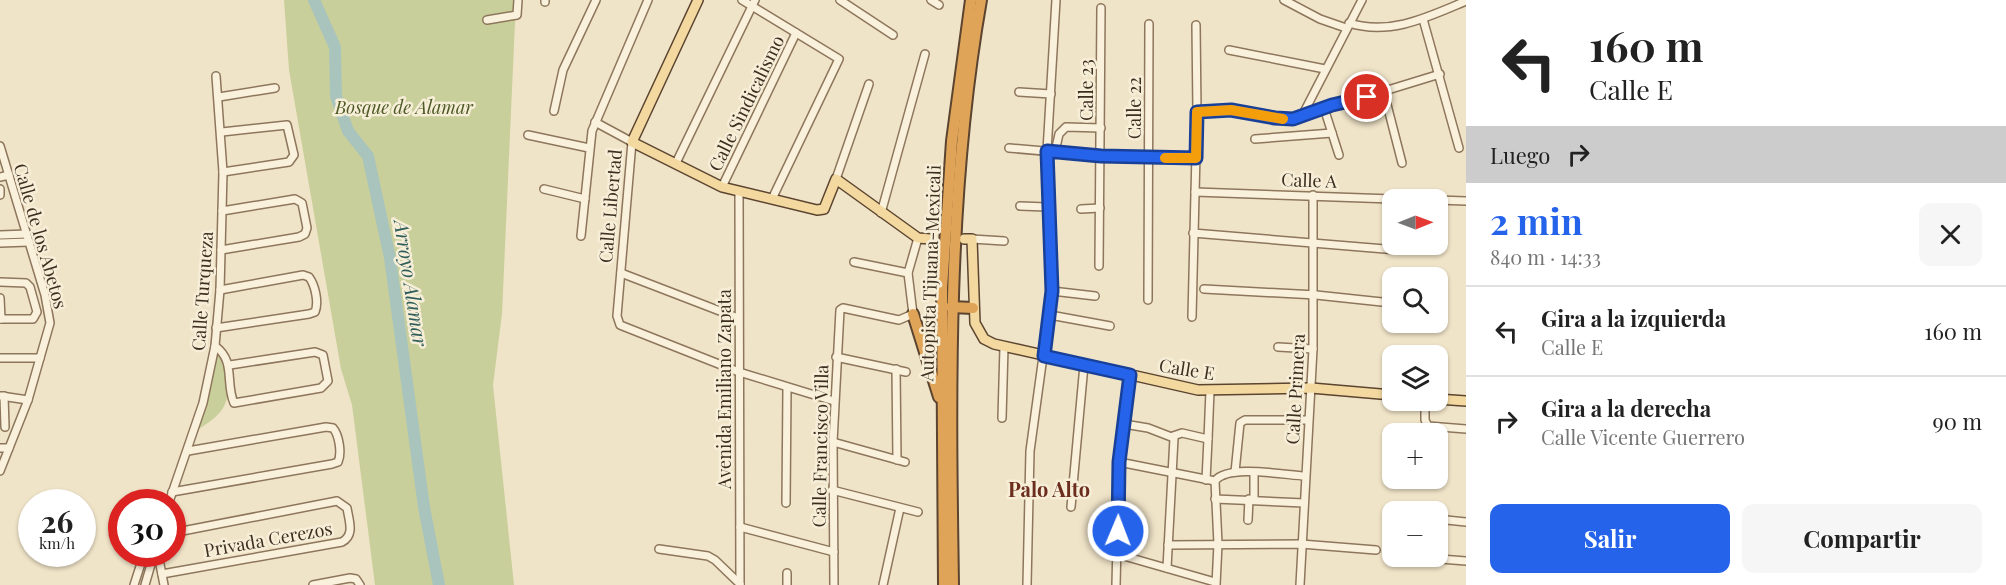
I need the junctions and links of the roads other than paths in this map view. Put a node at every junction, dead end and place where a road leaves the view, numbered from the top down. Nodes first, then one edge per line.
1 (518, 0) edge
2 (596, 0) edge
3 (648, 0) edge
4 (698, 0) edge
5 (742, 0) edge
6 (840, 0) edge
7 (931, 0) edge
8 (971, 0) edge
9 (981, 0) edge
10 (1056, 0) edge
11 (1284, 0) edge
12 (1362, 0) edge
13 (1466, 1) edge
14 (754, 3) edge
15 (939, 5) dead end
16 (1101, 8) dead end
17 (487, 20) dead end
18 (1423, 20) junction
19 (1149, 24) dead end
20 (1196, 25) dead end
21 (1348, 25) junction
22 (796, 33) junction
23 (893, 35) dead end
24 (1229, 50) dead end
25 (925, 54) dead end
26 (1325, 69) junction
27 (1440, 74) junction
28 (216, 76) dead end
29 (869, 84) dead end
30 (275, 88) dead end
31 (1019, 92) dead end
32 (1384, 93) junction
33 (1051, 94) junction
34 (219, 97) junction
35 (1324, 108) junction
36 (554, 111) dead end
37 (1197, 112) junction
38 (1302, 116) junction
39 (596, 122) junction
40 (1101, 128) junction
41 (222, 132) junction
42 (1332, 133) junction
43 (528, 135) dead end
44 (1255, 139) dead end
45 (632, 142) junction
46 (0, 146) edge
47 (590, 148) junction
48 (1009, 148) dead end
49 (1459, 148) dead end
50 (1051, 151) junction
51 (1101, 156) junction
52 (1339, 156) dead end
53 (1149, 158) junction
54 (1196, 158) junction
55 (676, 163) junction
56 (1402, 163) dead end
57 (223, 172) junction
58 (9, 175) junction
59 (0, 177) edge
60 (836, 179) junction
61 (722, 187) junction
62 (0, 189) edge
63 (544, 189) dead end
64 (1195, 192) junction
65 (739, 193) junction
66 (0, 195) edge
67 (1313, 195) junction
68 (1382, 198) edge
69 (585, 199) junction
70 (772, 199) junction
71 (1448, 200) edge
72 (1466, 201) edge
73 (1020, 206) dead end
74 (1047, 207) junction
75 (1100, 208) junction
76 (1081, 209) dead end
77 (222, 211) junction
78 (881, 213) junction
79 (1193, 233) junction
80 (27, 234) junction
81 (0, 235) edge
82 (582, 236) dead end
83 (918, 238) junction
84 (930, 239) dead end
85 (968, 239) joint
86 (1004, 241) dead end
87 (29, 242) junction
88 (0, 243) edge
89 (1313, 243) junction
90 (1382, 249) edge
91 (221, 250) junction
92 (854, 262) dead end
93 (1099, 266) dead end
94 (621, 273) junction
95 (908, 273) junction
96 (0, 282) edge
97 (1204, 289) dead end
98 (220, 290) junction
99 (1052, 291) junction
100 (45, 295) junction
101 (1313, 295) junction
102 (1095, 297) dead end
103 (0, 298) edge
104 (34, 298) junction
105 (1148, 300) dead end
106 (1382, 302) dead end
107 (951, 308) junction
108 (973, 308) junction
109 (1050, 315) junction
110 (911, 317) junction
111 (1192, 317) dead end
112 (738, 318) junction
113 (0, 319) edge
114 (1110, 326) dead end
115 (216, 328) junction
116 (215, 346) junction
117 (1004, 347) junction
118 (1278, 347) dead end
119 (1313, 349) junction
120 (1044, 356) junction
121 (836, 357) junction
122 (0, 358) edge
123 (40, 358) junction
124 (230, 365) junction
125 (1084, 365) junction
126 (896, 369) junction
127 (739, 372) junction
128 (906, 372) dead end
129 (1130, 375) junction
130 (1311, 388) junction
131 (787, 389) junction
132 (1210, 391) junction
133 (1382, 394) edge
134 (2, 396) edge
135 (28, 399) junction
136 (1448, 400) edge
137 (834, 401) junction
138 (1466, 401) edge
139 (942, 406) junction
140 (1425, 411) edge
141 (1002, 418) dead end
142 (1308, 420) junction
143 (1124, 424) junction
144 (5, 427) dead end
145 (1466, 429) edge
146 (1173, 436) junction
147 (1208, 439) junction
148 (833, 442) junction
149 (0, 448) edge
150 (9, 448) junction
151 (188, 450) junction
152 (3, 459) edge
153 (897, 460) junction
154 (906, 462) dead end
155 (1119, 462) junction
156 (0, 471) edge
157 (1235, 471) junction
158 (1172, 472) junction
159 (1254, 473) junction
160 (1305, 476) junction
161 (1206, 480) junction
162 (1215, 481) junction
163 (173, 489) edge
164 (832, 489) junction
165 (186, 490) edge
166 (1215, 499) junction
167 (1251, 499) junction
168 (786, 503) dead end
169 (1304, 503) junction
170 (1071, 507) dead end
171 (900, 508) junction
172 (918, 512) dead end
173 (1248, 520) dead end
174 (1448, 520) edge
175 (1466, 522) edge
176 (740, 527) junction
177 (186, 530) edge
178 (1168, 544) junction
179 (1218, 544) junction
180 (1301, 544) junction
181 (659, 549) dead end
182 (1376, 550) dead end
183 (834, 552) junction
184 (1117, 554) junction
185 (1448, 560) edge
186 (1466, 561) edge
187 (140, 567) edge
188 (151, 567) edge
189 (160, 567) edge
190 (1167, 568) junction
191 (787, 573) dead end
192 (162, 574) junction
193 (134, 583) edge
194 (1216, 583) edge
195 (740, 584) edge
196 (145, 585) edge
197 (164, 585) edge
198 (313, 585) edge
199 (360, 585) edge
200 (788, 585) edge
201 (834, 585) edge
202 (883, 585) edge
203 (944, 585) edge
204 (953, 585) edge
205 (1027, 585) edge
206 (1116, 585) edge
207 (1300, 585) edge

1 - 17 street
2 - 36 street
3 - 39 street
4 - 45 main road, Calle Libertad
5 - 14 street
6 - 23 street
7 - 15 street
8 - 139 highway, Autopista Tijuana-Mexicali
9 - 107 highway, Autopista Tijuana-Mexicali
10 - 33 street
11 - 21 street
12 - 21 street
13 - 18 street
14 - 22 street
14 - 55 street
16 - 40 street, Calle 23
18 - 21 street
18 - 27 street
19 - 53 street, Calle 22
20 - 37 street
21 - 26 street
22 - 61 street, Calle Sindicalismo
22 - 70 street
24 - 26 street
25 - 78 street
26 - 38 street
27 - 32 street
27 - 49 street
28 - 34 street, Calle Turqueza
29 - 60 street
30 - 34 street
31 - 33 street
32 - 35 street
32 - 56 street
33 - 50 street
34 - 41 street, Calle Turqueza
35 - 38 street
35 - 42 street
37 - 38 street
37 - 54 street
39 - 45 street
39 - 47 street
40 - 50 street
40 - 51 street, Calle 23
41 - 57 street, Calle Turqueza
41 - 57 street
42 - 44 street
42 - 52 street
43 - 47 street
45 - 55 main road
45 - 94 street, Calle Libertad
46 - 58 street, Calle de los Abetos
47 - 69 street
48 - 50 street
50 - 51 street
50 - 74 street
51 - 53 street
51 - 75 street, Calle 23
53 - 54 street
53 - 105 street, Calle 22
54 - 64 street
55 - 61 main road
57 - 77 street, Calle Turqueza
58 - 59 street
58 - 80 street, Calle de los Abetos
60 - 70 main road
60 - 78 main road
61 - 65 main road
62 - 66 street
63 - 69 street
64 - 67 street, Calle A
64 - 79 street
65 - 70 main road
65 - 112 street, Avenida Emiliano Zapata
67 - 68 street, Calle A
67 - 89 street, Calle Primera
69 - 82 street
71 - 72 street
73 - 74 street
74 - 99 street
75 - 76 street
75 - 93 street, Calle 23
77 - 91 street, Calle Turqueza
77 - 91 street
78 - 83 main road
79 - 89 street
79 - 111 street
80 - 81 street
80 - 87 street, Calle de los Abetos
83 - 84 main road
83 - 95 street
85 - 86 street
85 - 108 main road, Calle E
87 - 88 street
87 - 100 street, Calle de los Abetos
89 - 90 street
89 - 101 street, Calle Primera
91 - 98 street, Calle Turqueza
92 - 95 street
94 - 112 street
94 - 127 street, Calle Libertad
95 - 110 street
96 - 104 street
97 - 101 street
98 - 115 street, Calle Turqueza
98 - 115 street
99 - 102 street
99 - 109 street
100 - 104 street
100 - 123 street, Calle de los Abetos
101 - 106 street
101 - 119 street, Calle Primera
103 - 113 street
104 - 113 street
107 - 108 highway
107 - 204 highway, Autopista Tijuana-Mexicali
108 - 117 main road, Calle E
109 - 114 street
109 - 120 street
110 - 121 street, Calle Francisco Villa
110 - 139 highway
112 - 127 street, Avenida Emiliano Zapata
115 - 116 street, Calle Turqueza
116 - 124 street
116 - 151 street, Calle Turqueza
117 - 120 main road, Calle E
117 - 141 street
118 - 119 street
119 - 130 street, Calle Primera
120 - 125 main road, Calle E
120 - 205 street
121 - 126 street
121 - 137 street, Calle Francisco Villa
122 - 123 street
123 - 135 street, Calle de los Abetos
124 - 124 street
125 - 129 main road, Calle E
125 - 170 street
126 - 128 street
126 - 153 street
127 - 131 street
127 - 176 street, Avenida Emiliano Zapata
129 - 132 main road, Calle E
129 - 143 street
130 - 132 main road, Calle E
130 - 133 main road, Calle E
130 - 142 street, Calle Primera
131 - 137 street
131 - 168 street
132 - 147 street
134 - 135 street
134 - 144 street
135 - 150 street, Calle de los Abetos
136 - 138 main road
137 - 148 street, Calle Francisco Villa
139 - 203 highway, Autopista Tijuana-Mexicali
140 - 145 street
142 - 157 street
142 - 160 street, Calle Primera
143 - 146 street
143 - 155 street
146 - 147 street
146 - 158 street
147 - 161 street
148 - 153 street
148 - 164 street, Calle Francisco Villa
149 - 150 street
150 - 152 street, Calle de los Abetos
151 - 163 street, Calle Turqueza
151 - 165 street
152 - 156 street, Calle de los Abetos
153 - 154 street
155 - 158 street
155 - 184 street
157 - 159 street
157 - 162 street
158 - 161 street
158 - 178 street
159 - 160 street
159 - 167 street
160 - 169 street, Calle Primera
161 - 162 street
162 - 166 street
164 - 171 street
164 - 183 street, Calle Francisco Villa
166 - 167 street
166 - 179 street
167 - 169 street
167 - 173 street
169 - 180 street, Calle Primera
171 - 172 street
171 - 202 street
174 - 175 street
176 - 183 street
176 - 195 street, Avenida Emiliano Zapata
177 - 192 street, Privada Cerezos
178 - 179 street
178 - 190 street
179 - 180 street
179 - 194 street
180 - 182 street
180 - 207 street, Calle Primera
181 - 195 street
183 - 201 street, Calle Francisco Villa
184 - 190 street
184 - 206 street
185 - 186 street
187 - 193 street
188 - 196 street
189 - 192 street
190 - 194 street
191 - 200 street
192 - 197 street
193 - 196 street
198 - 199 street

